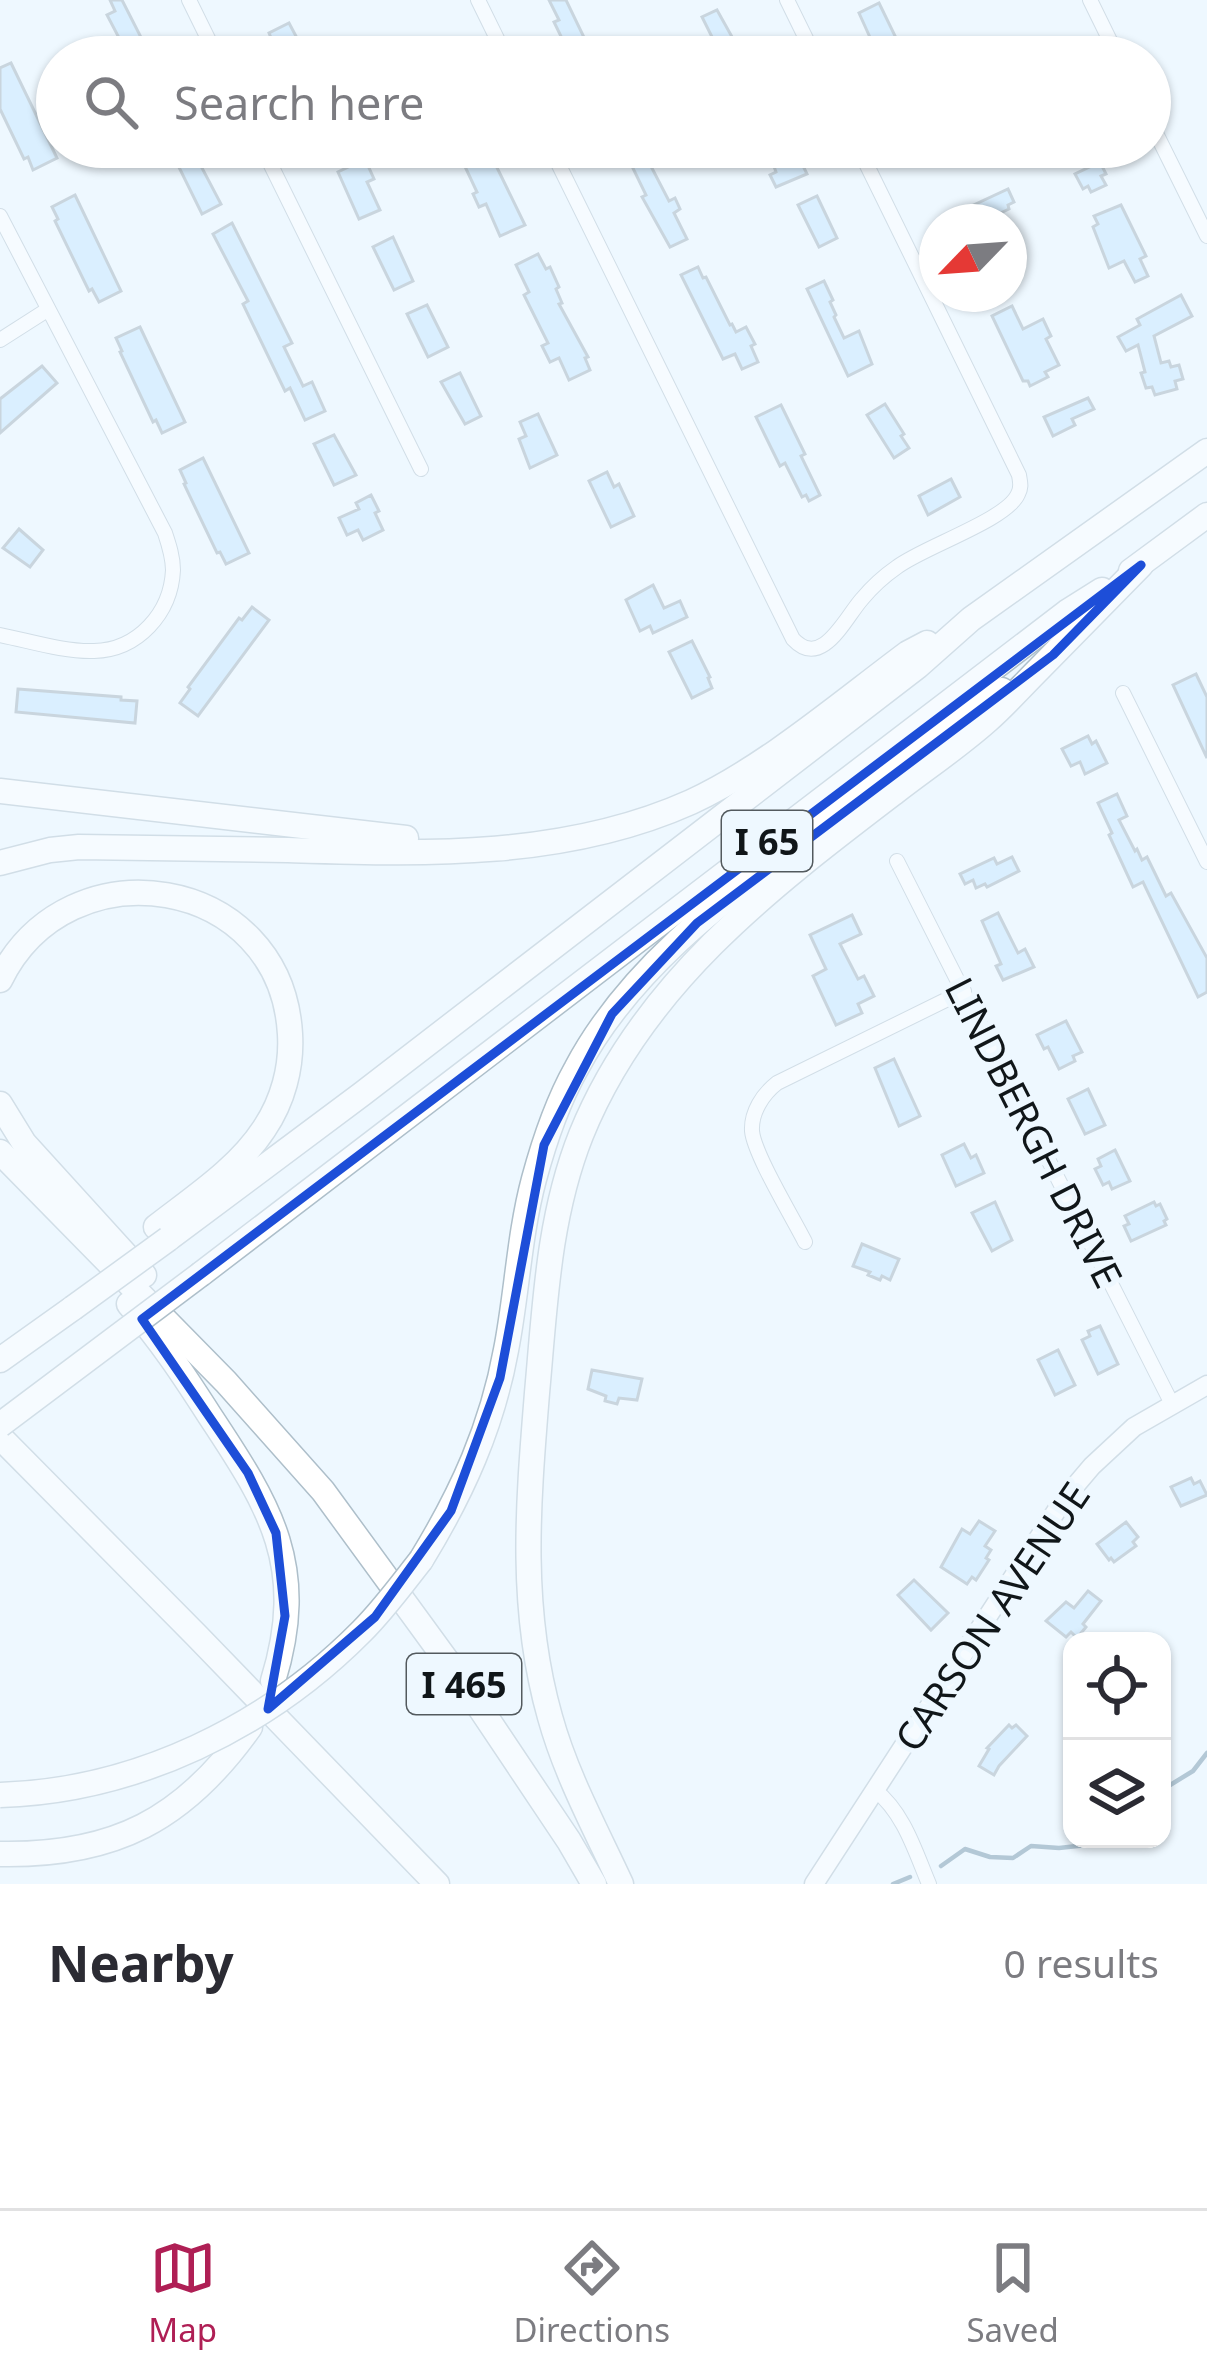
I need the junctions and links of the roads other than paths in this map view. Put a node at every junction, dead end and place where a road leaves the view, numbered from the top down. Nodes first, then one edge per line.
1 (189, 0) edge
2 (478, 0) edge
3 (787, 0) edge
4 (1090, 0) edge
5 (207, 36) edge
6 (496, 36) edge
7 (804, 36) edge
8 (1108, 36) edge
9 (1171, 163) edge
10 (272, 168) edge
11 (560, 168) edge
12 (868, 168) edge
13 (0, 215) edge
14 (1207, 236) edge
15 (47, 310) junction
16 (0, 340) edge
17 (1207, 451) edge
18 (421, 470) dead end
19 (1207, 515) edge
20 (1141, 565) junction
21 (971, 619) junction
22 (0, 635) edge
23 (1053, 655) junction
24 (1123, 693) dead end
25 (0, 791) edge
26 (504, 848) junction
27 (897, 861) dead end
28 (1207, 862) edge
29 (0, 863) edge
30 (0, 980) edge
31 (964, 991) junction
32 (0, 1104) edge
33 (0, 1155) edge
34 (162, 1233) junction
35 (805, 1242) dead end
36 (0, 1360) edge
37 (226, 1382) junction
38 (1207, 1385) edge
39 (1172, 1404) junction
40 (0, 1412) edge
41 (0, 1425) edge
42 (0, 1437) edge
43 (196, 1635) junction
44 (875, 1790) junction
45 (0, 1795) edge
46 (0, 1854) edge
47 (437, 1884) edge
48 (594, 1884) edge
49 (621, 1884) edge
50 (814, 1884) edge
51 (929, 1884) edge

1 - 5 street
2 - 6 street
3 - 7 street
4 - 8 street
9 - 14 street
10 - 18 street
11 - 12 street
13 - 15 street
15 - 16 street
15 - 22 street
17 - 21 highway, I 65
19 - 20 highway, I 65
20 - 23 highway
20 - 41 highway, I 65, bridge
21 - 26 highway
21 - 34 highway, I 65
23 - 45 highway, bridge
23 - 49 highway
24 - 28 street
25 - 26 highway
26 - 29 highway
27 - 31 street, LINDBERGH DRIVE
30 - 34 highway
31 - 35 street
31 - 39 street, LINDBERGH DRIVE
32 - 37 highway
33 - 37 highway, I 465
33 - 46 highway, bridge
34 - 36 highway, I 65, bridge
37 - 48 highway, I 465
38 - 39 main road, CARSON AVENUE
39 - 44 main road, CARSON AVENUE
40 - 43 highway
42 - 43 highway
43 - 47 highway
44 - 50 main road, CARSON AVENUE
44 - 51 street

